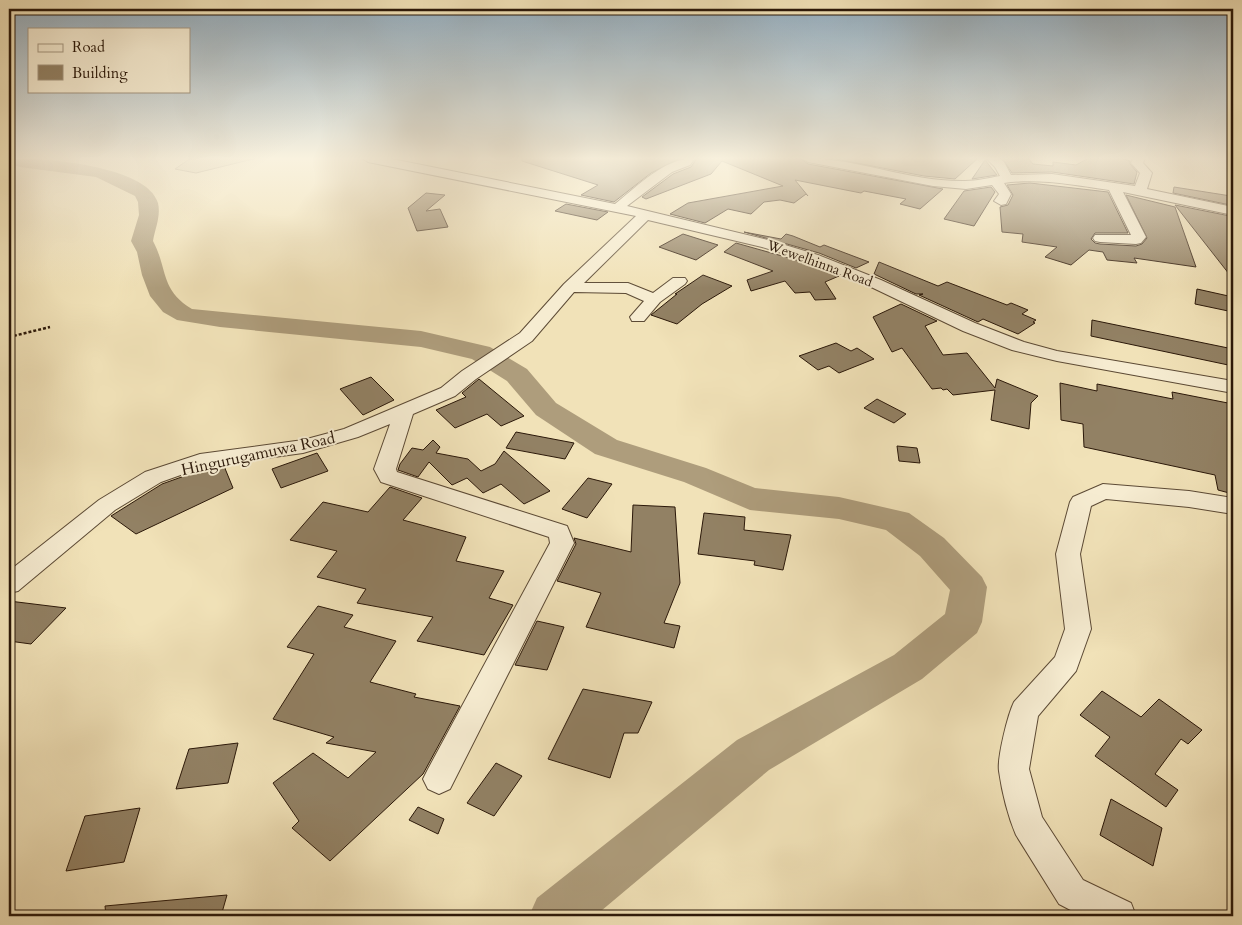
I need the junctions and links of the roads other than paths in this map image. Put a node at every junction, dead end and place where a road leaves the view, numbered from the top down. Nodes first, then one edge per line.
1 (583, 201) edge
2 (626, 201) edge
3 (1121, 201) edge
4 (1187, 201) edge
5 (617, 208) junction
6 (1233, 211) edge
7 (645, 216) junction
8 (1100, 238) dead end
9 (679, 281) dead end
10 (570, 287) junction
11 (654, 299) junction
12 (638, 318) dead end
13 (1233, 387) edge
14 (404, 412) junction
15 (1233, 506) edge
16 (9, 584) edge
17 (439, 780) dead end
18 (1118, 916) edge

1 - 5 street, Wewelhinna Road
2 - 5 street
3 - 8 street
4 - 6 street
5 - 7 street, Wewelhinna Road
7 - 10 street
7 - 13 street, Wewelhinna Road
9 - 11 street
10 - 11 street
10 - 14 street, Hingurugamuwa Road
11 - 12 street
14 - 16 street, Hingurugamuwa Road
14 - 17 street
15 - 18 street

